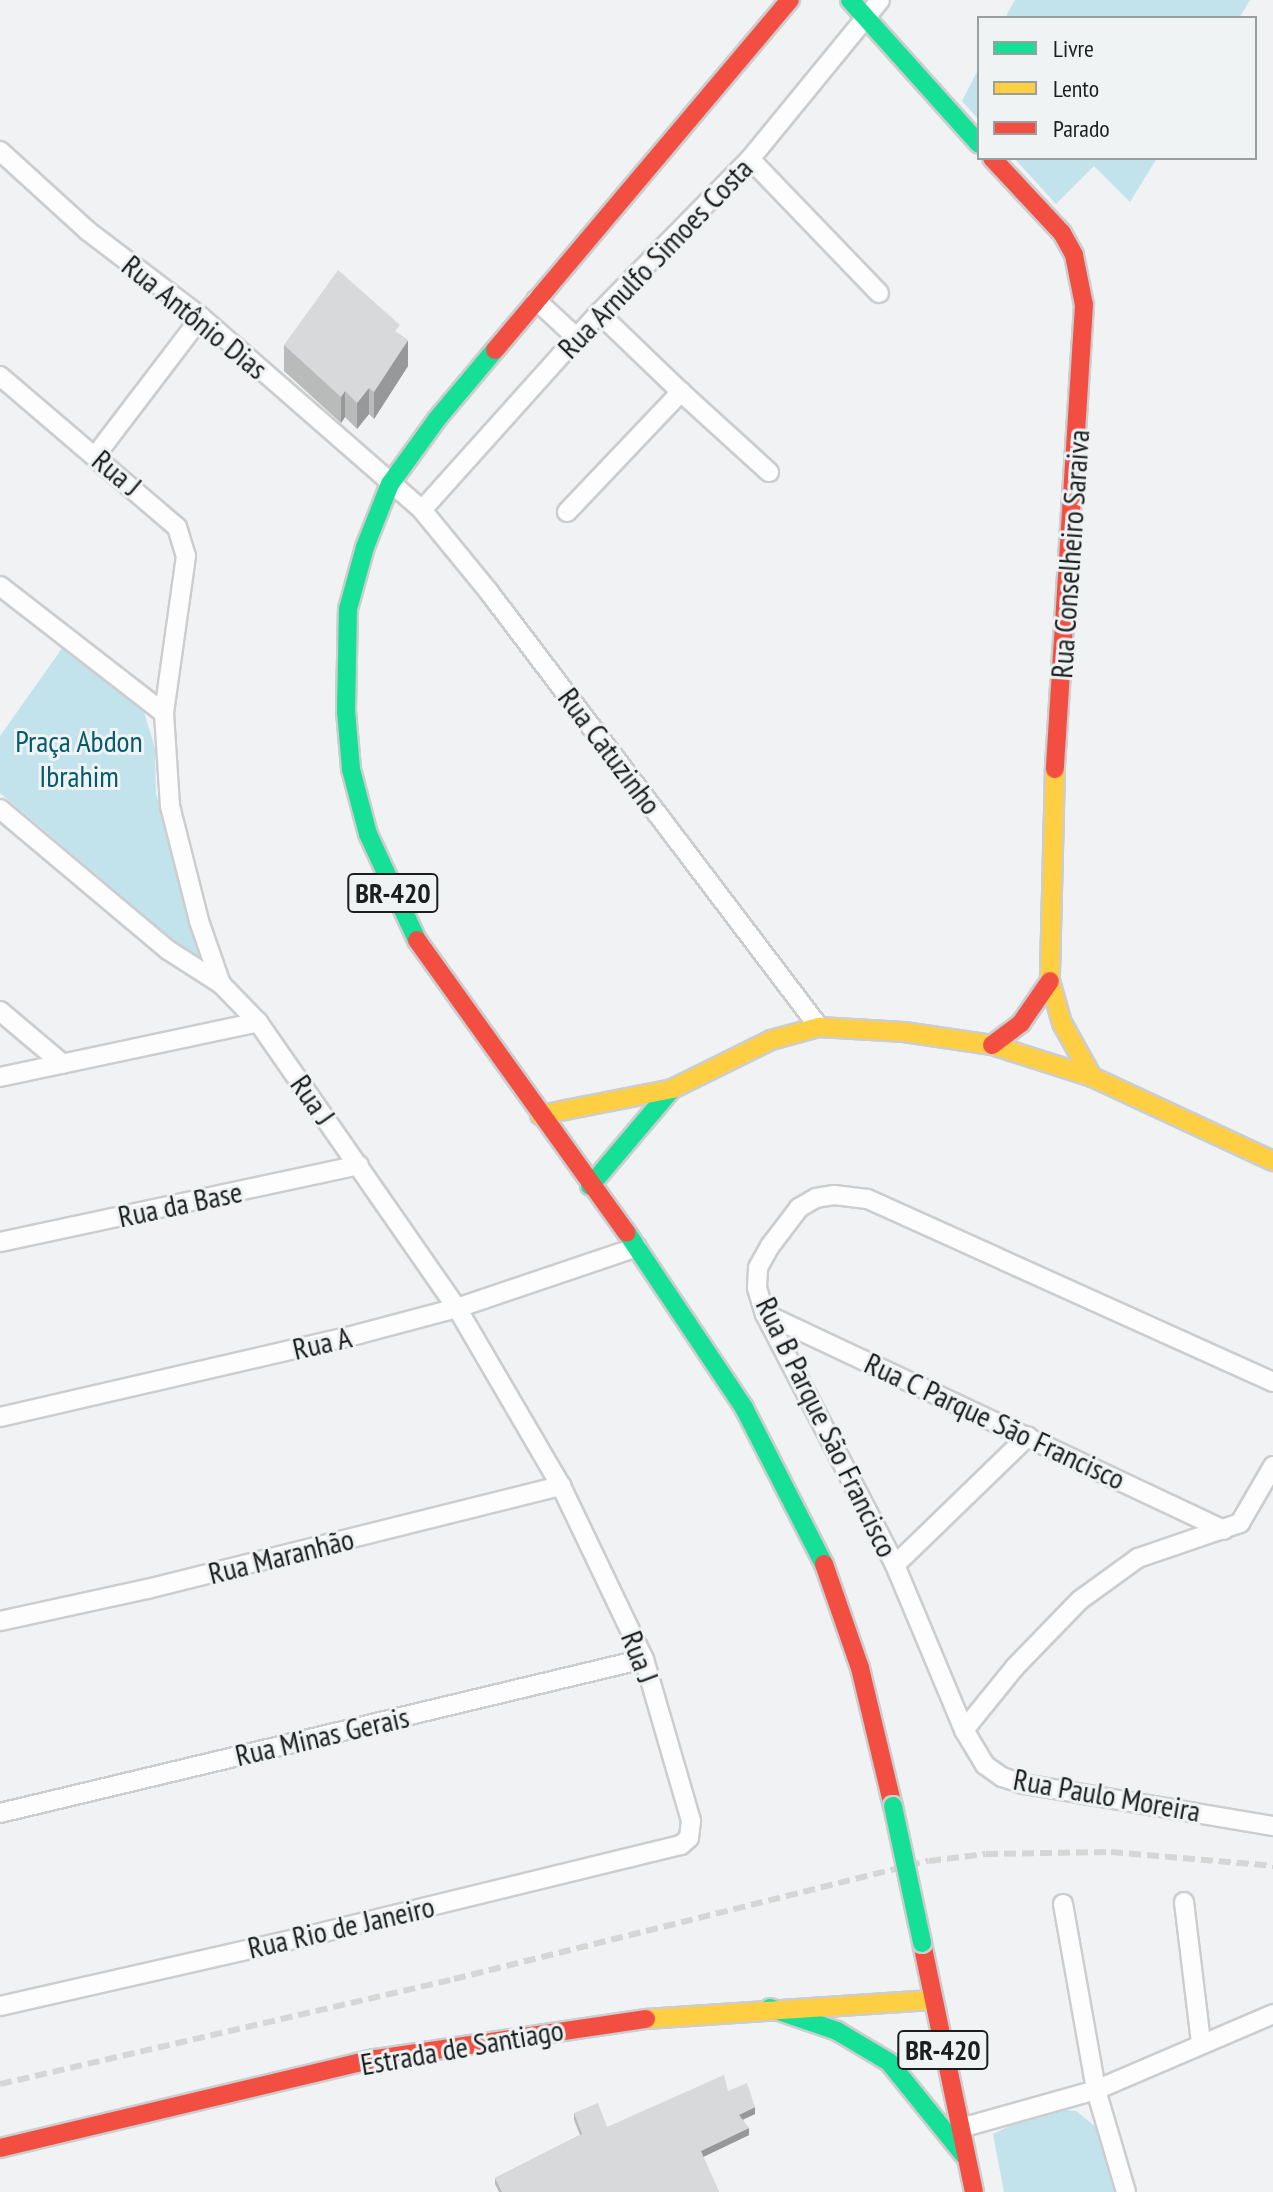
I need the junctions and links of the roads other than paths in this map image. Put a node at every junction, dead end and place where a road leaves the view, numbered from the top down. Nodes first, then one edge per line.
1 (790, 0) edge
2 (850, 0) edge
3 (880, 0) edge
4 (866, 18) junction
5 (977, 142) edge
6 (0, 151) edge
7 (750, 159) junction
8 (994, 160) edge
9 (879, 293) dead end
10 (536, 300) junction
11 (599, 313) junction
12 (201, 317) junction
13 (577, 338) junction
14 (0, 376) edge
15 (681, 392) junction
16 (96, 455) junction
17 (769, 472) dead end
18 (390, 484) junction
19 (422, 510) junction
20 (567, 512) dead end
21 (0, 586) edge
22 (164, 713) junction
23 (0, 809) edge
24 (1050, 981) junction
25 (221, 984) junction
26 (0, 1011) edge
27 (258, 1022) junction
28 (819, 1027) junction
29 (992, 1045) junction
30 (63, 1064) junction
31 (0, 1077) edge
32 (1092, 1077) junction
33 (672, 1089) junction
34 (540, 1115) junction
35 (1273, 1161) edge
36 (359, 1165) junction
37 (590, 1186) junction
38 (0, 1242) edge
39 (637, 1247) junction
40 (457, 1308) junction
41 (765, 1314) junction
42 (1273, 1382) edge
43 (0, 1417) edge
44 (1028, 1436) junction
45 (1273, 1466) edge
46 (561, 1486) junction
47 (1224, 1530) junction
48 (895, 1565) junction
49 (0, 1621) edge
50 (644, 1659) junction
51 (964, 1730) junction
52 (0, 1813) edge
53 (1273, 1826) edge
54 (681, 1845) joint
55 (1184, 1902) dead end
56 (1063, 1904) dead end
57 (931, 2000) junction
58 (0, 2006) edge
59 (770, 2008) junction
60 (1273, 2014) edge
61 (1201, 2043) junction
62 (1096, 2090) junction
63 (961, 2128) junction
64 (0, 2148) edge
65 (966, 2157) junction
66 (958, 2192) edge
67 (974, 2192) edge
68 (1126, 2192) edge

1 - 10 street, BR-420
2 - 4 street
3 - 4 street, Rua Arnulfo Simoes Costa
4 - 5 street
4 - 7 street, Rua Arnulfo Simoes Costa
6 - 12 street, Rua Antônio Dias
7 - 9 street
7 - 11 street, Rua Arnulfo Simoes Costa
8 - 24 street, Rua Conselheiro Saraiva
10 - 13 street
10 - 18 street, BR-420
11 - 13 street, Rua Arnulfo Simoes Costa
11 - 15 street
12 - 16 street
12 - 18 street, Rua Antônio Dias
13 - 19 street, Rua Arnulfo Simoes Costa
14 - 16 street, Rua J
15 - 17 street
15 - 20 street
16 - 22 street, Rua J
18 - 19 street, Rua Catuzinho
18 - 34 street, BR-420
19 - 28 street, Rua Catuzinho
21 - 22 street
22 - 25 street, Rua J
23 - 25 street
24 - 29 street
24 - 32 street, Rua Conselheiro Saraiva
25 - 27 street, Rua J
26 - 30 street
27 - 30 street
27 - 36 street, Rua J
28 - 29 street
28 - 33 street
29 - 32 street
30 - 31 street
32 - 35 street
33 - 34 street
33 - 37 street
34 - 37 street, BR-420
36 - 38 street, Rua da Base
36 - 40 street, Rua J
37 - 39 street, BR-420
39 - 40 street, Rua A
39 - 57 street, BR-420, bridge
40 - 43 street, Rua A
40 - 46 street, Rua J
41 - 42 street, Rua B Parque São Francisco
41 - 44 street, Rua C Parque São Francisco
41 - 48 street, Rua B Parque São Francisco
44 - 47 street, Rua C Parque São Francisco
44 - 48 street
45 - 47 street
46 - 49 street, Rua Maranhão
46 - 50 street, Rua J
47 - 51 street
48 - 51 street, Rua B Parque São Francisco
50 - 52 street, Rua Minas Gerais
50 - 54 street, Rua J
51 - 53 street, Rua Paulo Moreira
54 - 58 street, Rua Rio de Janeiro
55 - 61 street
56 - 62 street
57 - 59 street, Estrada de Santiago
57 - 63 street, BR-420
59 - 64 street, Estrada de Santiago
59 - 65 street
60 - 61 street
61 - 62 street
62 - 63 street
62 - 68 street
63 - 65 street, BR-420
65 - 66 street
65 - 67 street, BR-420

